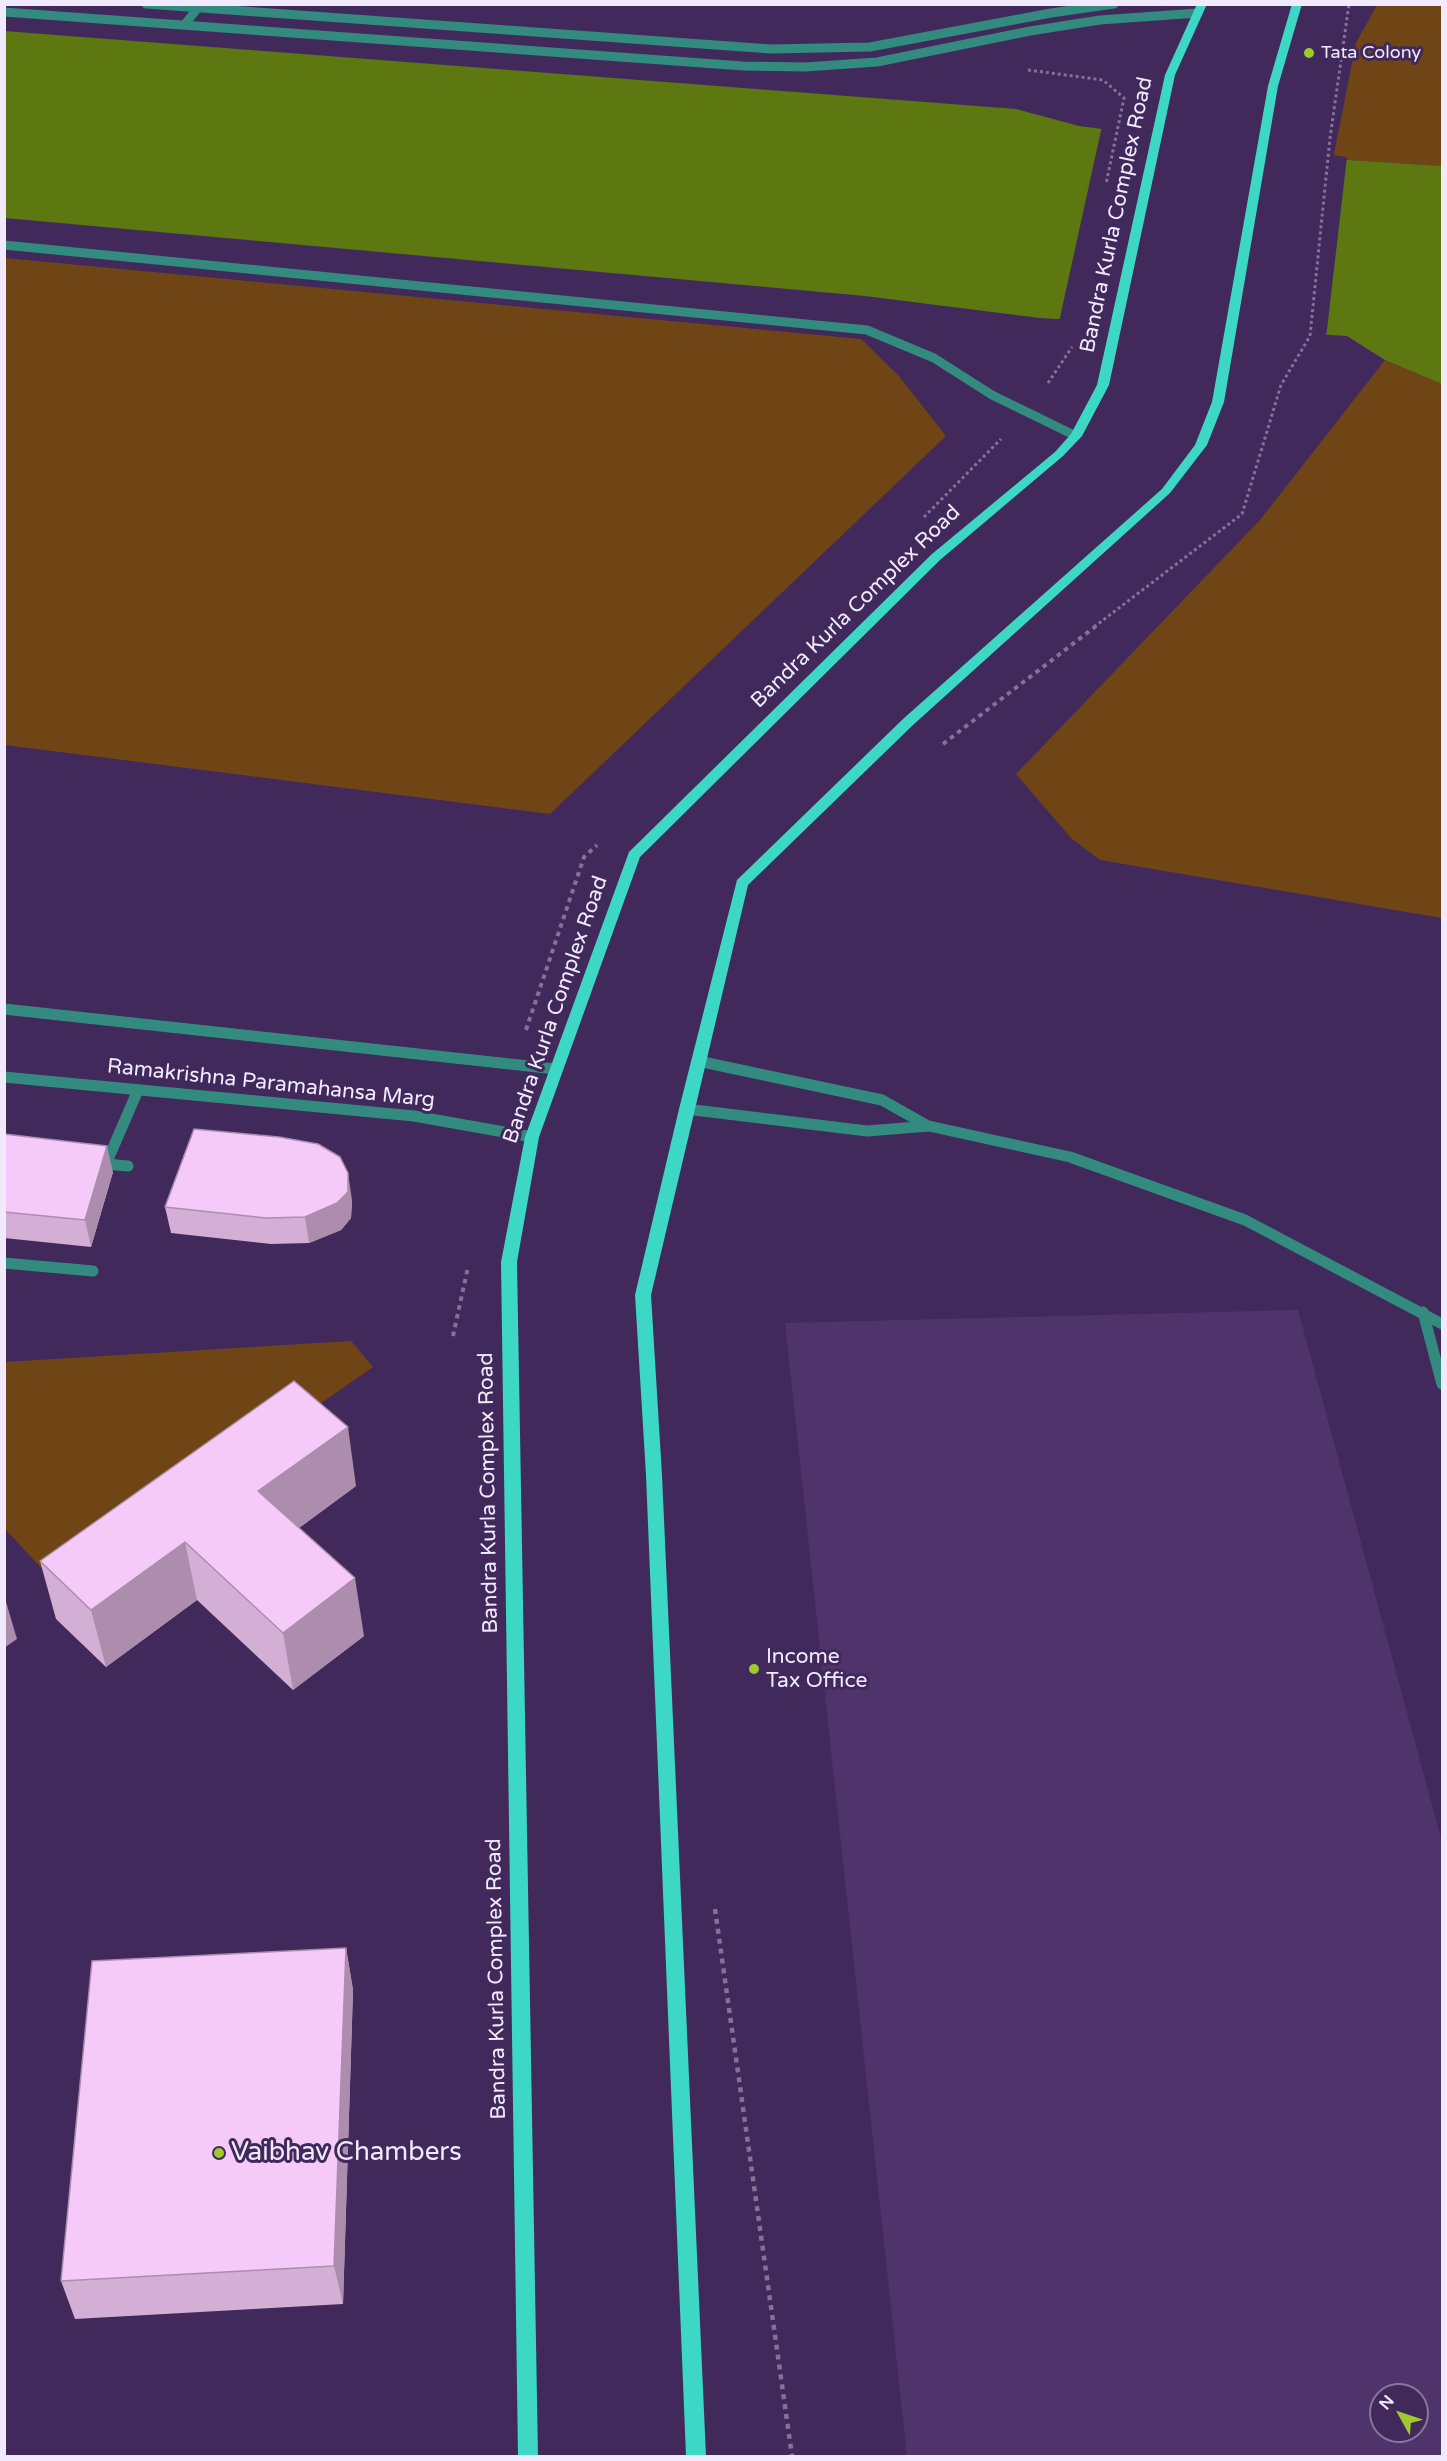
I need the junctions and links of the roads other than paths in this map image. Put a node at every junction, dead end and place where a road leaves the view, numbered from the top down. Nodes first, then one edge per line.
1 (29, 4) edge
2 (146, 4) edge
3 (1114, 4) edge
4 (1297, 4) edge
5 (200, 6) edge
6 (1200, 9) edge
7 (4, 12) edge
8 (23, 13) junction
9 (185, 24) junction
10 (870, 47) junction
11 (877, 62) junction
12 (4, 245) edge
13 (1076, 436) junction
14 (4, 1009) edge
15 (698, 1061) junction
16 (556, 1069) junction
17 (4, 1077) edge
18 (138, 1090) junction
19 (686, 1109) junction
20 (929, 1126) junction
21 (532, 1137) junction
22 (83, 1162) edge
23 (106, 1164) junction
24 (128, 1166) dead end
25 (4, 1263) edge
26 (93, 1271) dead end
27 (1422, 1312) junction
28 (1443, 1324) edge
29 (1443, 1384) edge
30 (528, 2457) edge
31 (696, 2457) edge

1 - 8 street
2 - 5 street
3 - 10 street
4 - 15 main road
5 - 9 street
5 - 10 street
6 - 11 street
6 - 13 main road, Bandra Kurla Complex Road
7 - 8 street
8 - 9 street
9 - 11 street
10 - 11 street
12 - 13 street
13 - 16 main road, Bandra Kurla Complex Road
14 - 16 street
15 - 19 main road
15 - 20 street
16 - 21 main road, Bandra Kurla Complex Road
17 - 18 street, Ramakrishna Paramahansa Marg
18 - 21 street, Ramakrishna Paramahansa Marg
18 - 23 street
19 - 20 street
19 - 31 main road
20 - 27 street
21 - 30 main road, Bandra Kurla Complex Road
22 - 23 street
23 - 24 street
25 - 26 street
27 - 28 street
27 - 29 street

